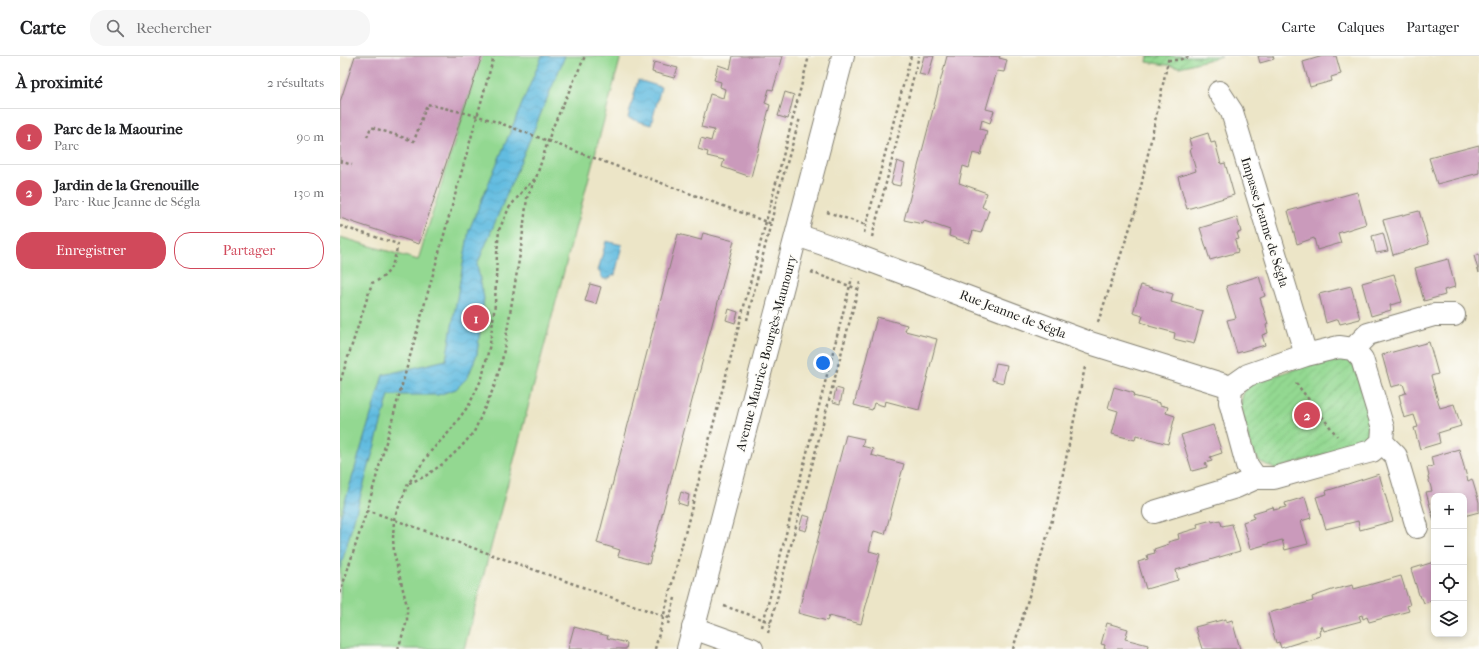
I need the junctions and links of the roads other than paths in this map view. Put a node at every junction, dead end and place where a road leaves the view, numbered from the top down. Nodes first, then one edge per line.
1 (843, 56) edge
2 (1218, 92) dead end
3 (797, 235) junction
4 (1454, 315) dead end
5 (1353, 349) junction
6 (1306, 354) junction
7 (1231, 386) junction
8 (1382, 442) junction
9 (1256, 478) junction
10 (1154, 512) dead end
11 (1417, 527) dead end
12 (693, 628) junction
13 (760, 640) edge
14 (688, 649) edge

1 - 3 street, Avenue Maurice Bourgès-Maunoury
2 - 6 street, Impasse Jeanne de Ségla
3 - 7 street, Rue Jeanne de Ségla
3 - 12 street, Avenue Maurice Bourgès-Maunoury
4 - 5 street
5 - 6 street
5 - 8 street
6 - 7 street
7 - 9 street
8 - 9 street
8 - 11 street
9 - 10 street
12 - 13 street
12 - 14 street, Avenue Maurice Bourgès-Maunoury

